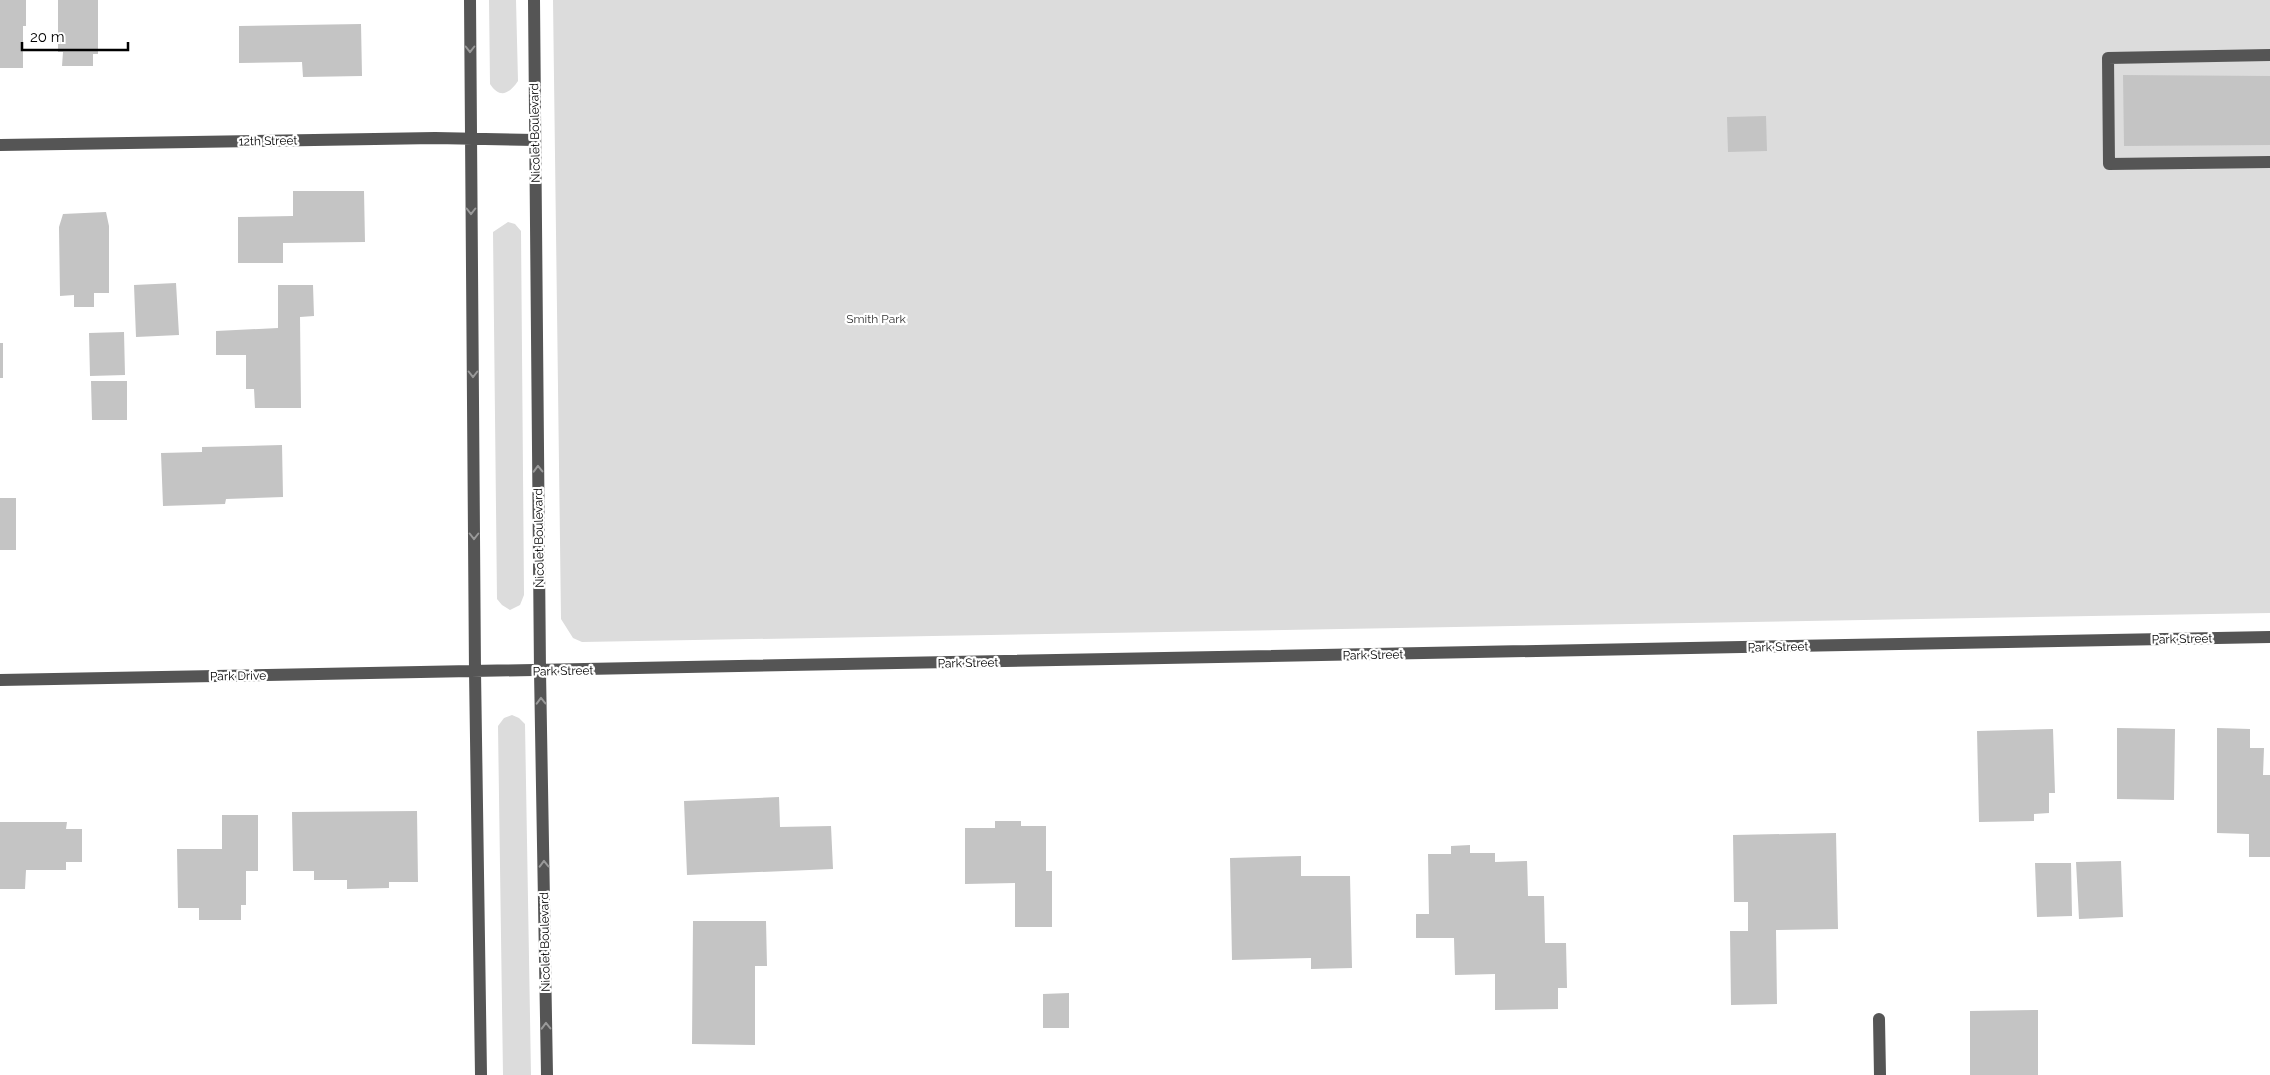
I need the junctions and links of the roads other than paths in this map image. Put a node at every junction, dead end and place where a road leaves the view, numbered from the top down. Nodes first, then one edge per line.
1 (470, 0) edge
2 (534, 0) edge
3 (2270, 55) edge
4 (471, 140) junction
5 (535, 140) junction
6 (0, 145) edge
7 (2270, 162) edge
8 (2270, 637) edge
9 (475, 671) junction
10 (540, 672) junction
11 (0, 680) edge
12 (1879, 1019) dead end
13 (481, 1075) edge
14 (547, 1075) edge
15 (1880, 1075) edge

1 -> 4 street
2 - 5 street, Nicolet Boulevard
3 - 7 street
4 - 5 street, 12th Street
4 - 6 street, 12th Street
4 -> 9 street
10 -> 5 street, Nicolet Boulevard
8 - 10 street, Park Street
9 - 10 street, Park Street
9 - 11 street, Park Drive
9 - 13 street
14 -> 10 street, Nicolet Boulevard
12 - 15 street

